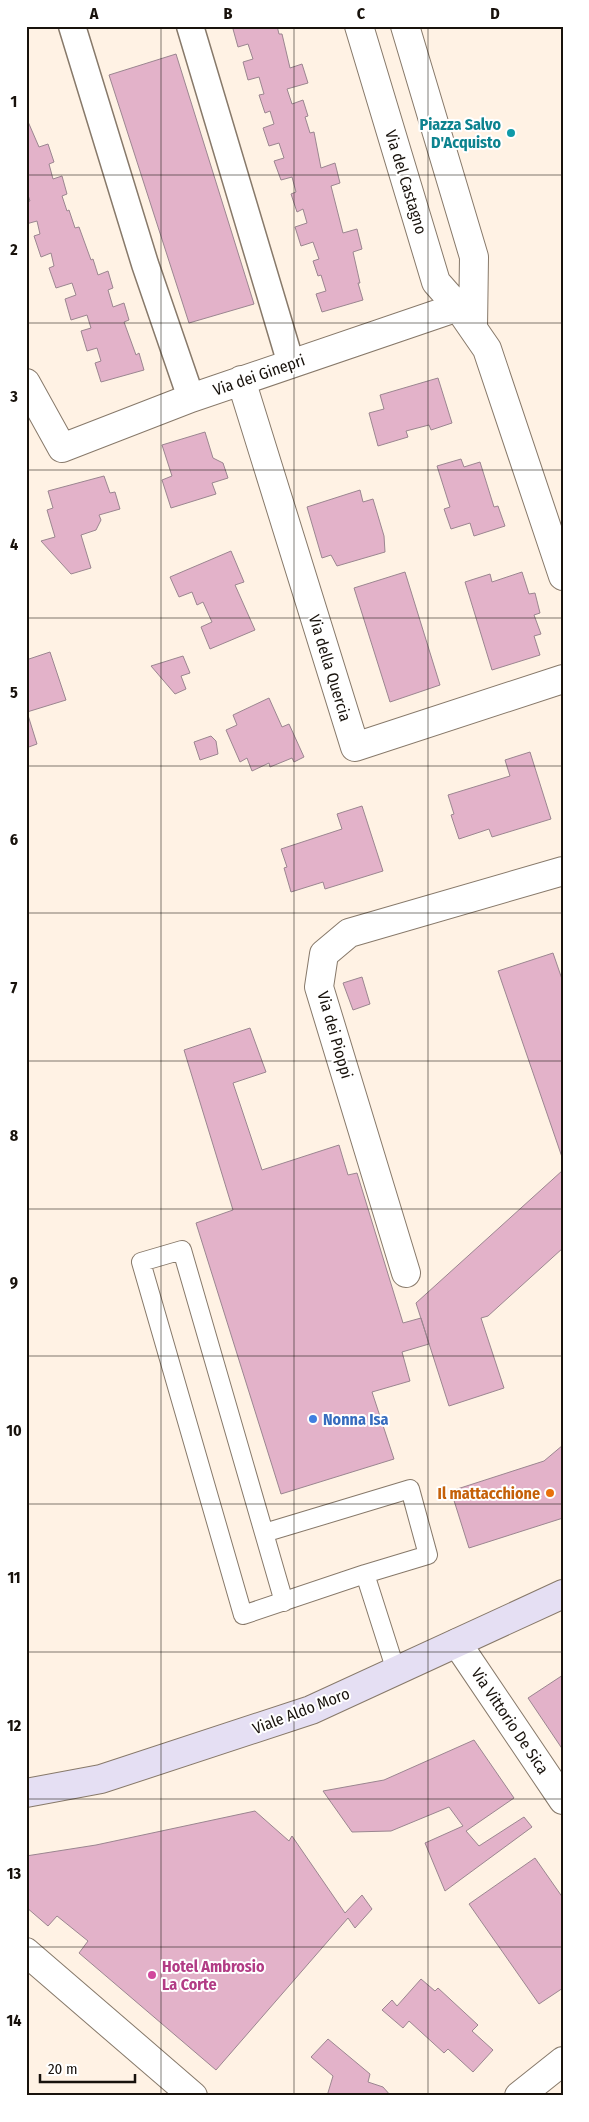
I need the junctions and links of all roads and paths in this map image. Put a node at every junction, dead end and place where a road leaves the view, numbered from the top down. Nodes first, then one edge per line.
1 (72, 26) edge
2 (190, 26) edge
3 (359, 26) edge
4 (405, 26) edge
5 (466, 317) junction
6 (291, 364) junction
7 (241, 380) junction
8 (26, 383) edge
9 (191, 398) junction
10 (563, 576) edge
11 (563, 680) edge
12 (563, 871) edge
13 (406, 1273) dead end
14 (264, 1533) junction
15 (365, 1574) junction
16 (563, 1594) edge
17 (284, 1602) junction
18 (457, 1643) junction
19 (396, 1671) junction
20 (26, 1793) edge
21 (563, 1800) edge
22 (26, 1952) edge
23 (563, 2061) edge
24 (193, 2096) edge
25 (519, 2096) edge

1 - 9 street
2 - 6 street
3 - 5 street, Via del Castagno
4 - 5 street
5 - 6 street, Via dei Ginepri
5 - 10 street, Via del Castagno
6 - 7 street, Via dei Ginepri
7 - 9 street, Via dei Ginepri
7 - 11 street, Via della Quercia
8 - 9 street, Via dei Ginepri
12 - 13 street, Via dei Pioppi
14 - 15 lane
14 - 17 lane
14 - 17 lane
15 - 17 lane
15 - 19 lane
16 - 18 main road, Viale Aldo Moro
18 - 19 main road, Viale Aldo Moro
18 - 21 street, Via Vittorio De Sica
19 - 20 main road, Viale Aldo Moro
22 - 24 street
23 - 25 street

